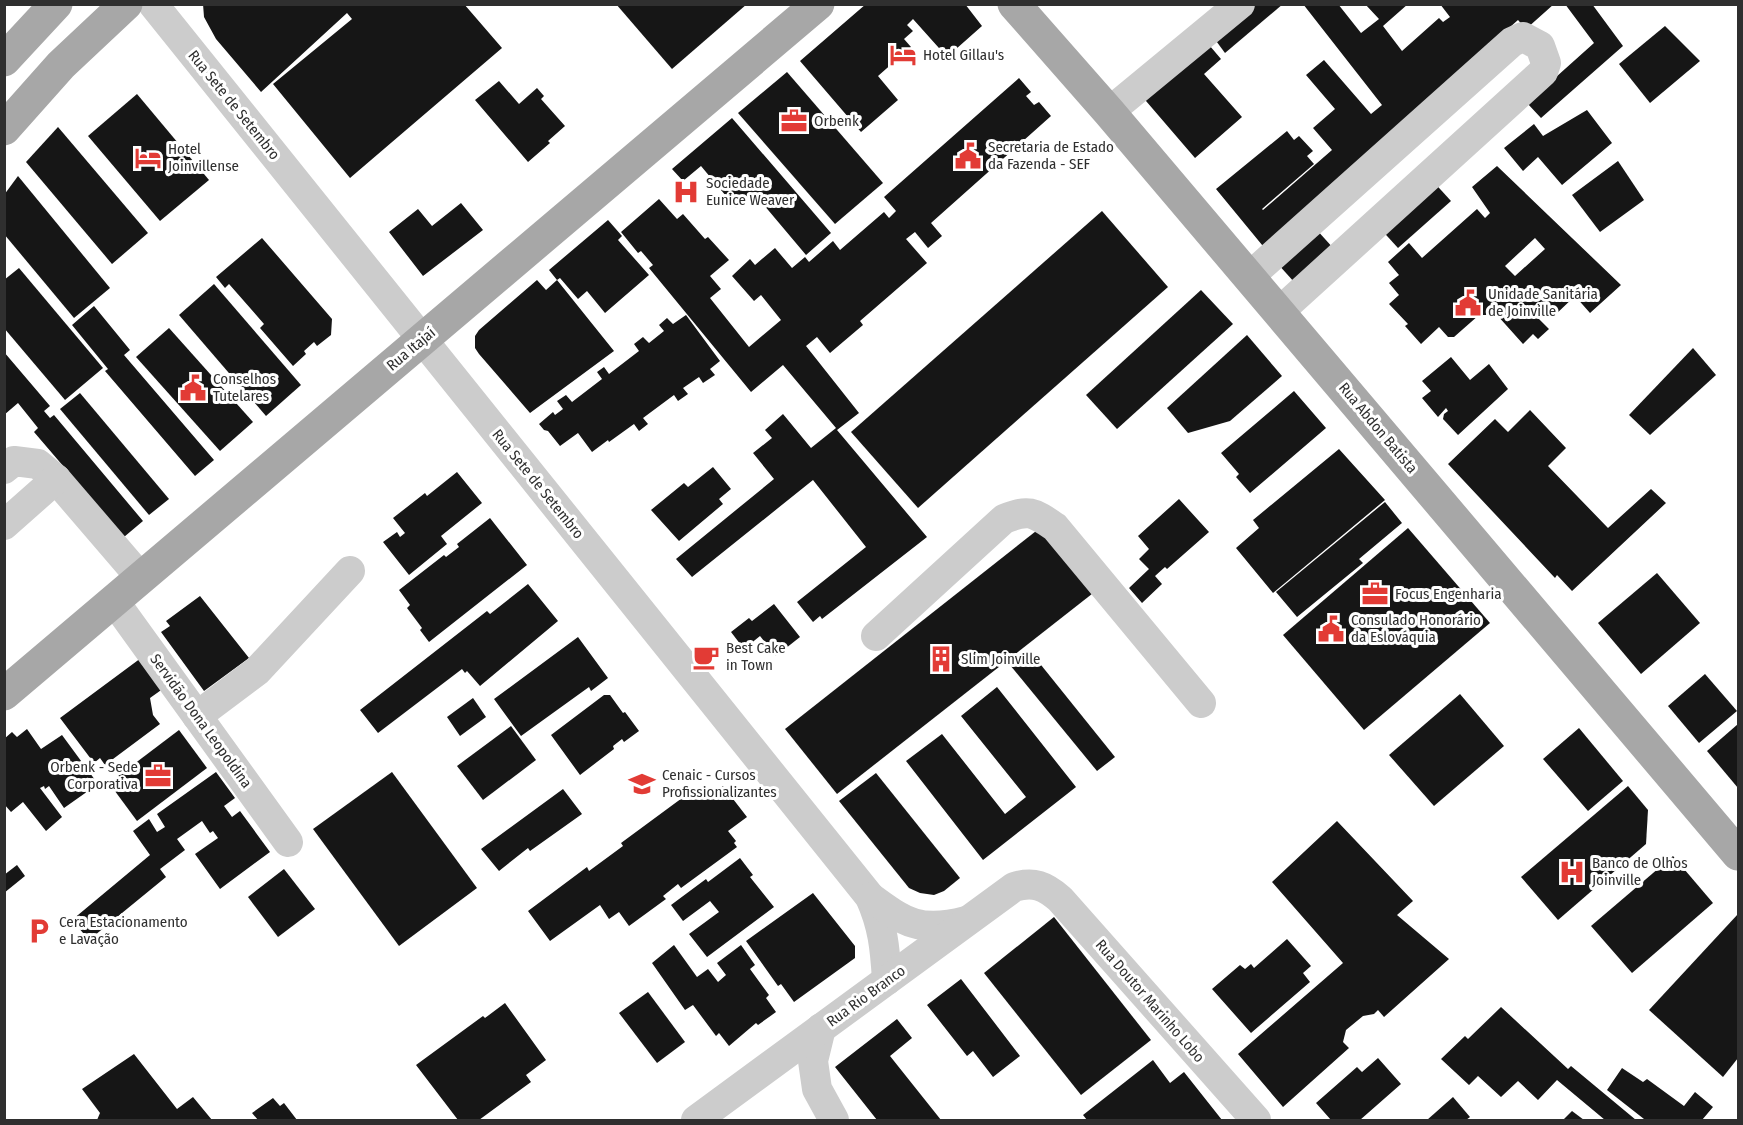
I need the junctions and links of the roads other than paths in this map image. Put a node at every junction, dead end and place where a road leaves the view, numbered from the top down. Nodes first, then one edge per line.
1 (56, 4) edge
2 (126, 4) edge
3 (153, 4) edge
4 (818, 4) edge
5 (1240, 4) edge
6 (1018, 6) edge
7 (4, 60) edge
8 (1109, 112) junction
9 (4, 129) edge
10 (1249, 277) junction
11 (1279, 312) junction
12 (422, 339) junction
13 (4, 469) edge
14 (56, 479) junction
15 (4, 525) edge
16 (350, 571) dead end
17 (141, 578) junction
18 (114, 600) junction
19 (876, 636) dead end
20 (4, 694) edge
21 (1201, 703) dead end
22 (197, 716) junction
23 (288, 843) dead end
24 (1738, 854) edge
25 (1041, 885) joint
26 (870, 897) junction
27 (970, 919) junction
28 (887, 980) junction
29 (821, 1028) junction
30 (696, 1120) edge
31 (834, 1120) edge
32 (1256, 1120) edge

1 - 7 main road
2 - 9 main road
3 - 12 street, Rua Sete de Setembro
4 - 12 main road, Rua Itajaí
5 - 8 street
6 - 8 main road, Rua Abdon Batista
8 - 10 main road, Rua Abdon Batista
10 - 11 main road, Rua Abdon Batista
10 - 11 street
11 - 24 main road, Rua Abdon Batista
12 - 17 main road, Rua Itajaí
12 - 26 street, Rua Sete de Setembro
13 - 14 street
14 - 15 street
14 - 17 street
16 - 22 street
17 - 18 main road, Rua Itajaí
18 - 20 main road, Rua Itajaí
18 - 22 street, Servidão Dona Leopoldina
19 - 21 street
22 - 23 street, Servidão Dona Leopoldina
25 - 27 street, Rua Rio Branco
25 - 32 street, Rua Doutor Marinho Lobo
26 - 27 street
26 - 28 street, Rua Sete de Setembro
27 - 28 street, Rua Rio Branco
28 - 29 street, Rua Rio Branco
29 - 30 street, Rua Rio Branco
29 - 31 street

